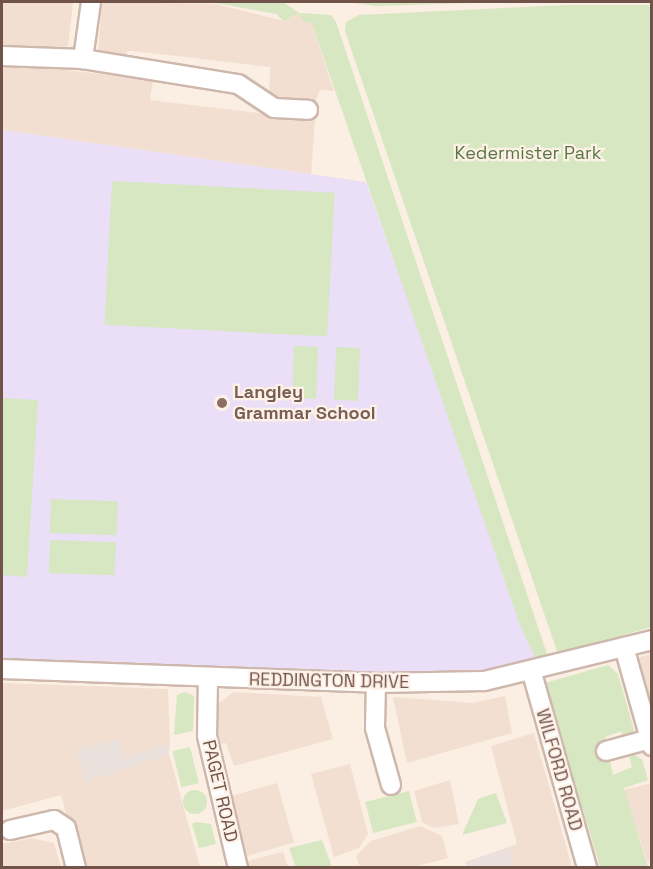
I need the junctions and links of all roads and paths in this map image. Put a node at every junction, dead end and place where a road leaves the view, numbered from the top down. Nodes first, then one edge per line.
1 (91, 2) edge
2 (2, 56) edge
3 (83, 59) junction
4 (308, 110) dead end
5 (651, 640) edge
6 (624, 647) junction
7 (2, 669) edge
8 (532, 673) junction
9 (208, 679) junction
10 (376, 683) junction
11 (650, 743) edge
12 (606, 751) dead end
13 (391, 785) dead end
14 (10, 830) dead end
15 (76, 867) edge
16 (238, 867) edge
17 (586, 867) edge

1 - 3 street
2 - 3 street
3 - 4 street
5 - 6 street, REDDINGTON DRIVE
6 - 8 street, REDDINGTON DRIVE
6 - 11 street
7 - 9 street, REDDINGTON DRIVE
8 - 10 street, REDDINGTON DRIVE
8 - 17 street, WILFORD ROAD
9 - 10 street, REDDINGTON DRIVE
9 - 16 street, PAGET ROAD
10 - 13 street
11 - 12 street
14 - 15 street

